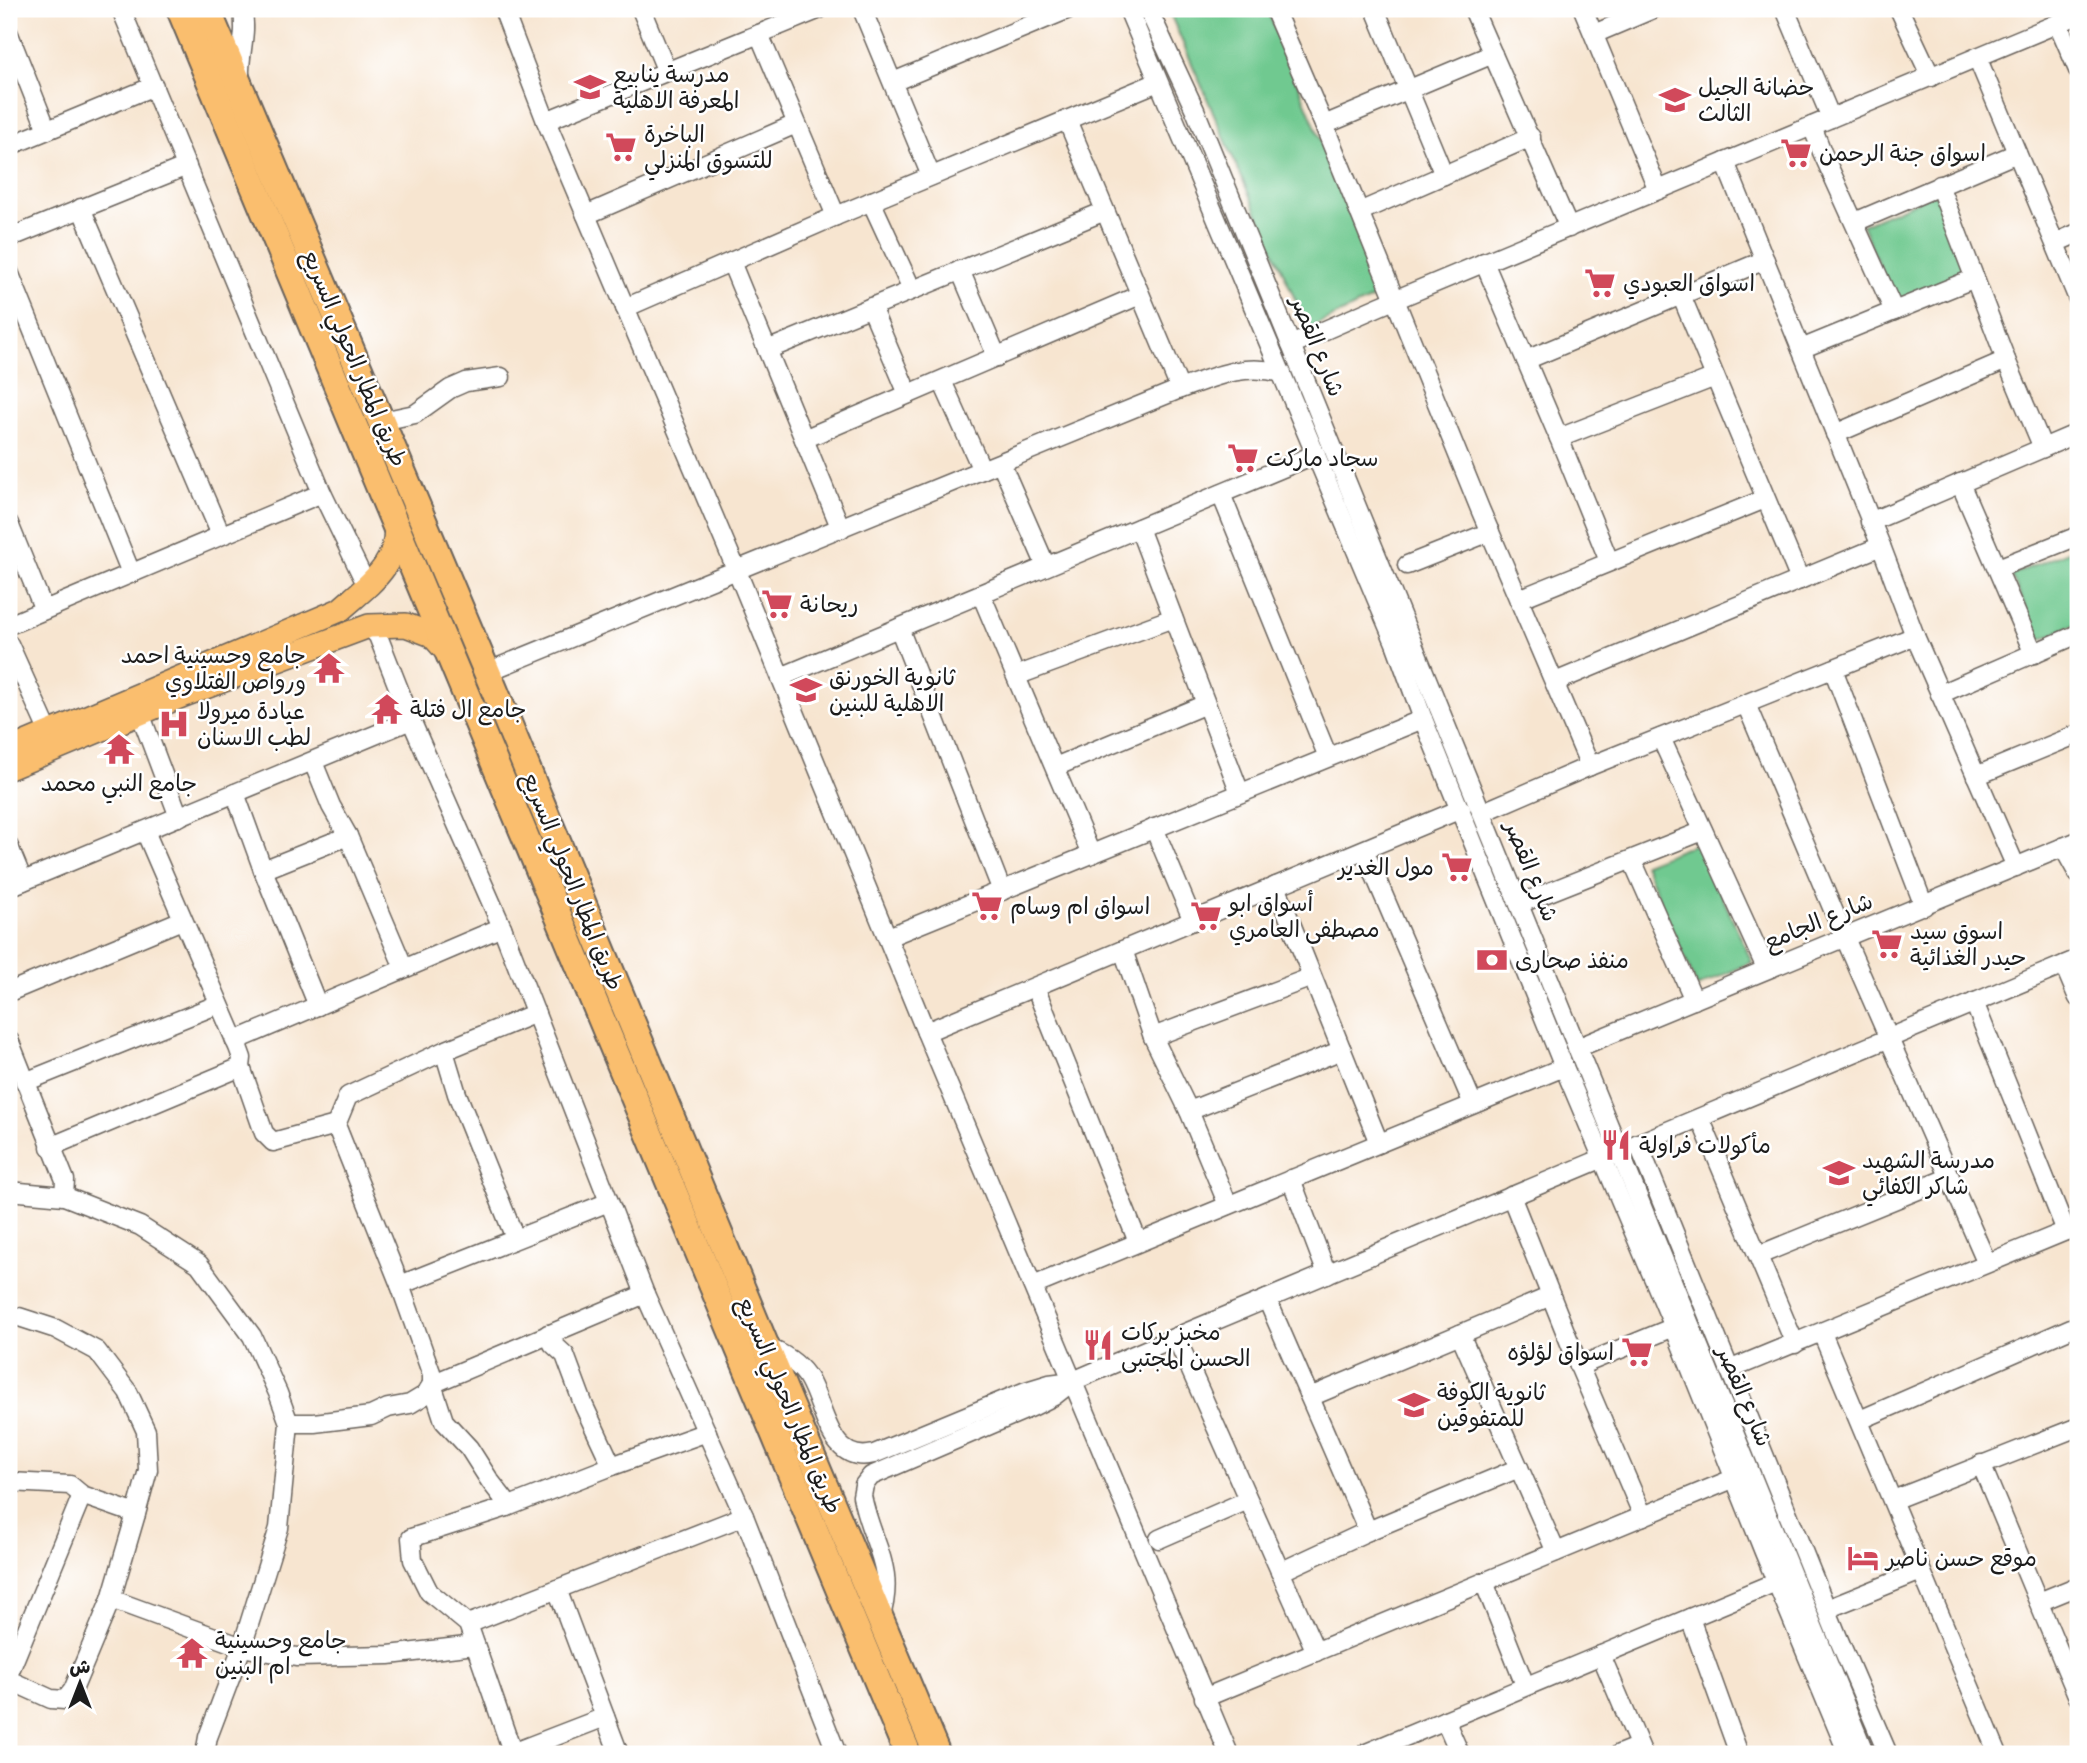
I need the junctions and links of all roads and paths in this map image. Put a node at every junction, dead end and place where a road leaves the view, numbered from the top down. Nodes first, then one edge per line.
1 (121, 9) edge
2 (180, 9) edge
3 (207, 9) edge
4 (242, 9) edge
5 (503, 9) edge
6 (641, 9) edge
7 (820, 9) edge
8 (862, 9) edge
9 (1069, 9) edge
10 (1128, 9) edge
11 (1149, 9) edge
12 (1274, 9) edge
13 (1375, 9) edge
14 (1473, 9) edge
15 (1583, 9) edge
16 (1653, 9) edge
17 (1785, 9) edge
18 (1899, 9) edge
19 (801, 12) edge
20 (2078, 15) edge
21 (2058, 24) junction
22 (9, 34) edge
23 (759, 34) junction
24 (1594, 34) junction
25 (1493, 54) junction
26 (1977, 57) junction
27 (2078, 70) edge
28 (667, 72) junction
29 (1931, 77) junction
30 (893, 82) junction
31 (1158, 82) junction
32 (154, 86) junction
33 (1408, 90) junction
34 (245, 100) junction
35 (1190, 100) junction
36 (1169, 107) junction
37 (1831, 118) junction
38 (1067, 120) junction
39 (546, 121) junction
40 (796, 124) junction
41 (1200, 125) junction
42 (1324, 125) junction
43 (1812, 126) junction
44 (47, 130) junction
45 (1180, 132) junction
46 (1531, 137) junction
47 (9, 146) edge
48 (2017, 153) junction
49 (1725, 162) junction
50 (187, 166) junction
51 (1444, 175) junction
52 (931, 176) junction
53 (1939, 185) junction
54 (1658, 190) junction
55 (871, 201) junction
56 (81, 208) junction
57 (1105, 211) junction
58 (1359, 212) junction
59 (586, 215) junction
60 (836, 216) junction
61 (1855, 222) junction
62 (1569, 228) junction
63 (2078, 233) edge
64 (9, 238) edge
65 (2055, 243) junction
66 (1765, 260) junction
67 (731, 262) junction
68 (1484, 262) junction
69 (960, 270) junction
70 (9, 272) edge
71 (1975, 278) junction
72 (912, 290) junction
73 (1140, 295) junction
74 (1681, 295) junction
75 (1395, 299) junction
76 (2078, 299) edge
77 (871, 307) junction
78 (625, 308) junction
79 (1894, 311) junction
80 (1291, 345) junction
81 (1801, 349) junction
82 (767, 350) junction
83 (997, 357) junction
84 (1526, 360) junction
85 (2006, 360) junction
86 (1282, 373) junction
87 (501, 377) dead end
88 (1715, 377) junction
89 (942, 381) junction
90 (1180, 389) junction
91 (908, 394) junction
92 (382, 421) junction
93 (2078, 433) edge
94 (1835, 434) junction
95 (1559, 438) junction
96 (804, 439) junction
97 (2043, 448) junction
98 (1316, 454) junction
99 (1001, 463) junction
100 (982, 471) junction
101 (1960, 483) junction
102 (322, 493) junction
103 (1221, 494) junction
104 (1765, 499) junction
105 (395, 520) junction
106 (1870, 522) junction
107 (9, 524) edge
108 (1139, 528) junction
109 (841, 529) junction
110 (1490, 532) junction
111 (221, 536) junction
112 (2078, 538) edge
113 (1881, 546) junction
114 (1609, 561) junction
115 (1407, 565) dead end
116 (1046, 566) junction
117 (1998, 568) junction
118 (737, 571) junction
119 (131, 573) junction
120 (1800, 580) junction
121 (367, 586) junction
122 (981, 594) junction
123 (1519, 598) junction
124 (44, 610) junction
125 (1173, 618) junction
126 (1393, 619) junction
127 (9, 625) edge
128 (369, 626) junction
129 (899, 628) junction
130 (2078, 634) edge
131 (1915, 636) junction
132 (9, 645) edge
133 (2034, 654) junction
134 (451, 657) junction
135 (1412, 666) junction
136 (1833, 669) junction
137 (487, 672) junction
138 (1016, 676) junction
139 (780, 677) junction
140 (1555, 682) junction
141 (163, 694) junction
142 (1940, 694) junction
143 (1206, 704) junction
144 (1746, 704) junction
145 (140, 713) junction
146 (1423, 719) junction
147 (411, 720) junction
148 (49, 733) junction
149 (2078, 734) edge
150 (1661, 738) junction
151 (9, 750) edge
152 (1328, 757) junction
153 (313, 762) junction
154 (1590, 766) junction
155 (1055, 767) junction
156 (9, 768) edge
157 (1976, 776) junction
158 (235, 793) junction
159 (1240, 793) junction
160 (1461, 809) junction
161 (1481, 813) junction
162 (179, 817) junction
163 (1154, 828) junction
164 (145, 831) junction
165 (1703, 831) junction
166 (348, 836) junction
167 (2071, 844) edge
168 (9, 847) edge
169 (1364, 849) junction
170 (1091, 854) junction
171 (1632, 860) junction
172 (2016, 867) junction
173 (263, 870) junction
174 (2078, 874) edge
175 (16, 884) edge
176 (1276, 886) junction
177 (1002, 891) junction
178 (1519, 904) junction
179 (1924, 906) junction
180 (182, 920) junction
181 (1193, 921) junction
182 (502, 927) junction
183 (888, 937) junction
184 (1845, 938) junction
185 (1123, 950) junction
186 (2071, 962) edge
187 (404, 968) junction
188 (1766, 968) junction
189 (1312, 977) junction
190 (1035, 987) junction
191 (9, 992) edge
192 (2078, 998) edge
193 (1694, 1000) junction
194 (1974, 1002) junction
195 (219, 1004) junction
196 (317, 1006) junction
197 (536, 1013) junction
198 (926, 1032) junction
199 (1153, 1037) junction
200 (1889, 1038) junction
201 (9, 1040) edge
202 (235, 1041) junction
203 (1577, 1048) junction
204 (1342, 1050) junction
205 (444, 1051) junction
206 (242, 1066) junction
207 (1564, 1067) junction
208 (25, 1082) junction
209 (1473, 1104) junction
210 (1189, 1111) junction
211 (1700, 1118) junction
212 (336, 1125) junction
213 (1379, 1143) junction
214 (1639, 1143) junction
215 (50, 1147) junction
216 (1610, 1154) junction
217 (1950, 1177) junction
218 (1291, 1179) junction
219 (9, 1191) edge
220 (64, 1196) junction
221 (1511, 1196) junction
222 (609, 1202) junction
223 (1228, 1205) junction
224 (2072, 1229) edge
225 (515, 1238) junction
226 (1138, 1242) junction
227 (1759, 1255) junction
228 (1987, 1263) junction
229 (1327, 1274) junction
230 (400, 1285) junction
231 (1033, 1286) junction
232 (645, 1294) junction
233 (1551, 1296) junction
234 (1267, 1299) junction
235 (9, 1318) edge
236 (2078, 1325) edge
237 (1674, 1327) junction
238 (1822, 1333) junction
239 (548, 1334) junction
240 (1460, 1334) junction
241 (1176, 1337) junction
242 (1795, 1344) junction
243 (765, 1347) junction
244 (1579, 1366) junction
245 (1729, 1370) junction
246 (1073, 1381) junction
247 (432, 1384) junction
248 (1310, 1397) junction
249 (1860, 1420) junction
250 (289, 1423) junction
251 (2078, 1427) edge
252 (707, 1432) junction
253 (1981, 1464) junction
254 (612, 1466) junction
255 (1519, 1468) junction
256 (1735, 1478) junction
257 (9, 1482) edge
258 (82, 1494) junction
259 (1248, 1500) junction
260 (1893, 1500) junction
261 (1754, 1502) junction
262 (507, 1507) junction
263 (136, 1514) junction
264 (744, 1516) junction
265 (1643, 1516) junction
266 (1368, 1531) junction
267 (1159, 1539) dead end
268 (1781, 1546) junction
269 (1556, 1552) junction
270 (1764, 1552) junction
271 (1921, 1570) junction
272 (1280, 1572) junction
273 (1776, 1581) junction
274 (1484, 1582) junction
275 (2078, 1586) edge
276 (558, 1589) junction
277 (111, 1599) junction
278 (2039, 1602) junction
279 (1827, 1609) junction
280 (1690, 1618) junction
281 (880, 1619) junction
282 (468, 1624) junction
283 (475, 1645) junction
284 (243, 1647) junction
285 (1316, 1652) junction
286 (1601, 1656) junction
287 (1830, 1670) junction
288 (9, 1673) edge
289 (2074, 1677) edge
290 (9, 1680) edge
291 (1525, 1685) junction
292 (2078, 1697) edge
293 (1204, 1698) junction
294 (605, 1717) junction
295 (1445, 1720) junction
296 (1878, 1731) junction
297 (1641, 1750) edge
298 (205, 1754) edge
299 (512, 1754) edge
300 (619, 1754) edge
301 (837, 1754) edge
302 (908, 1754) edge
303 (937, 1754) edge
304 (1229, 1754) edge
305 (1364, 1754) edge
306 (1460, 1754) edge
307 (1619, 1754) edge
308 (1739, 1754) edge
309 (1849, 1754) edge
310 (1865, 1754) edge
311 (1888, 1754) edge
312 (1998, 1754) edge

1 - 32 street
2 - 105 highway, طريق المطار الحولي السريع
3 - 34 highway, طريق المطار الحولي السريع
4 - 34 street
5 - 39 street
6 - 28 street
7 - 19 street
8 - 30 street
9 - 30 street
10 - 31 street
11 - 35 street, شارع القصر
12 - 42 street
13 - 33 street
14 - 25 street
15 - 24 street
16 - 24 street
17 - 37 street
18 - 29 street
19 - 23 street
20 - 21 street
21 - 26 street
21 - 27 street
22 - 44 street
23 - 28 street
23 - 40 street
24 - 54 street
25 - 33 street
25 - 46 street
26 - 29 street
26 - 48 street
28 - 39 street
29 - 37 street
30 - 52 street
31 - 36 street
31 - 38 street
32 - 44 street
32 - 50 street
33 - 42 street
33 - 51 street
34 - 92 highway, طريق المطار الحولي السريع
35 - 36 street
35 - 41 street, شارع القصر
36 - 45 street
37 - 43 street
38 - 52 street
38 - 57 street
39 - 59 street
40 - 59 street
40 - 60 street
41 - 45 street
41 - 80 street, شارع القصر
42 - 58 street
43 - 49 street
43 - 61 street
44 - 47 street
45 - 86 street
46 - 51 street
46 - 62 street
48 - 53 street
48 - 65 street
49 - 54 street
49 - 66 street
50 - 56 street
50 - 102 street
51 - 58 street
52 - 55 street
53 - 61 street
53 - 71 street
54 - 62 street
55 - 60 street
55 - 72 street
56 - 64 street
56 - 111 street
57 - 69 street
57 - 73 street
58 - 75 street
59 - 78 street
60 - 67 street
61 - 79 street
62 - 68 street
63 - 65 street
65 - 76 street
66 - 74 street
66 - 81 street
67 - 78 street
67 - 82 street
68 - 75 street
68 - 84 street
69 - 72 street
69 - 83 street
70 - 119 street
71 - 79 street
71 - 85 street
72 - 77 street
73 - 83 street
73 - 90 street
74 - 84 street
74 - 88 street
75 - 80 street
75 - 110 street
77 - 82 street
77 - 91 street
78 - 118 street
79 - 81 street
80 - 126 street, شارع القصر
81 - 94 street
82 - 96 street
83 - 89 street
84 - 95 street
85 - 94 street
85 - 97 street
86 - 90 street
86 - 98 street
87 - 92 street
88 - 95 street
88 - 104 street
89 - 91 street
89 - 100 street
90 - 99 street
91 - 96 street
92 - 137 highway, طريق المطار الحولي السريع
93 - 97 street
94 - 106 street
95 - 114 street
96 - 109 street
97 - 101 street
98 - 103 street
98 - 126 street
99 - 100 street
99 - 116 street
100 - 109 street
101 - 106 street
101 - 117 street
102 - 111 street
102 - 121 street
103 - 108 street
103 - 152 street
104 - 114 street
104 - 120 street
105 - 121 main road
105 - 134 highway, طريق المطار الحولي السريع
106 - 113 street
107 - 124 street
108 - 116 street
108 - 125 street
109 - 118 street
110 - 115 street
110 - 123 street
111 - 119 street
112 - 117 street
113 - 120 street
113 - 131 street
114 - 123 street
116 - 122 street
117 - 133 street
118 - 137 street
118 - 139 street
119 - 124 street
120 - 140 street
121 - 141 main road
122 - 129 street
122 - 138 street
123 - 140 street
124 - 127 street
125 - 138 street
125 - 143 street
126 - 135 street, شارع القصر
128 - 134 main road
128 - 141 main road
128 - 147 street
129 - 139 street
129 - 177 street
130 - 133 street
131 - 136 street
131 - 142 street
132 - 148 street
133 - 142 street
134 - 302 highway, طريق المطار الحولي السريع
135 - 146 street
135 - 161 street, شارع القصر
136 - 144 street
136 - 179 street
137 - 243 highway, طريق المطار الحولي السريع
138 - 155 street
139 - 183 street
140 - 154 street
141 - 145 main road
141 - 148 main road
142 - 157 street
143 - 155 street
143 - 159 street
144 - 150 street
144 - 184 street
145 - 156 main road
145 - 162 street
146 - 152 street
146 - 160 street
147 - 153 street
147 - 182 street
148 - 151 main road
149 - 157 street
150 - 154 street
150 - 165 street
152 - 159 street
153 - 158 street
153 - 166 street
154 - 161 street
155 - 170 street
157 - 172 street
158 - 162 street
158 - 173 street
159 - 163 street
160 - 169 street
160 - 207 street
161 - 178 street, شارع القصر
162 - 164 street
163 - 170 street
163 - 181 street
164 - 175 street
164 - 180 street
165 - 171 street
165 - 188 street
166 - 173 street
166 - 187 street
167 - 172 street, شارع الجامع
167 - 174 street
168 - 175 street
169 - 176 street
169 - 209 street
170 - 177 street
171 - 178 street
171 - 193 street
172 - 179 street, شارع الجامع
173 - 196 street
176 - 181 street
176 - 189 street
177 - 183 street
178 - 203 street, شارع القصر
179 - 184 street, شارع الجامع
180 - 191 street
180 - 195 street
181 - 185 street
182 - 187 street
182 - 197 street
183 - 198 street
184 - 188 street, شارع الجامع
184 - 200 street
185 - 190 street
185 - 199 street
186 - 192 street
186 - 194 street
187 - 196 street
188 - 193 street, شارع الجامع
189 - 199 street
189 - 204 street
190 - 198 street
190 - 226 street
193 - 203 street, شارع الجامع
194 - 200 street
194 - 224 street
195 - 202 street
195 - 208 street
196 - 202 street
197 - 205 street
197 - 222 street
198 - 231 street
199 - 210 street
200 - 211 street
200 - 217 street
201 - 208 street
202 - 206 street
203 - 216 street, شارع القصر
204 - 210 street
204 - 213 street
205 - 212 street
205 - 225 street
206 - 212 street
206 - 215 street
207 - 209 street
207 - 216 street
208 - 215 street
209 - 213 street
210 - 223 street
211 - 214 street
211 - 227 street
212 - 230 street
213 - 218 street
214 - 216 street
214 - 245 street
215 - 220 street
216 - 221 street
216 - 237 street, شارع القصر
216 - 261 street, شارع القصر
217 - 227 street
217 - 228 street
218 - 223 street
218 - 229 street
219 - 220 street
220 - 250 street
221 - 229 street
221 - 233 street
222 - 225 street
222 - 232 street
223 - 226 street
224 - 228 street
225 - 230 street
226 - 231 street
227 - 242 street
228 - 238 street
229 - 234 street
230 - 247 street
231 - 246 street
232 - 239 street
232 - 252 street
233 - 240 street
233 - 244 street
234 - 241 street
234 - 248 street
235 - 263 street
236 - 249 street
237 - 244 street
237 - 256 street, شارع القصر
238 - 242 street
238 - 249 street
239 - 247 street
239 - 254 street
240 - 248 street
240 - 255 street
241 - 246 street
241 - 259 street
242 - 245 street
243 - 246 street
243 - 281 highway, طريق المطار الحولي السريع
244 - 265 street
245 - 279 street
246 - 281 street
246 - 293 street
247 - 250 street
247 - 262 street
248 - 266 street
249 - 260 street
250 - 284 street
251 - 253 street
252 - 254 street
252 - 264 street
253 - 260 street
253 - 278 street
254 - 262 street
255 - 266 street
255 - 269 street
256 - 261 street, شارع القصر
256 - 265 street
257 - 258 street
258 - 263 street
258 - 288 street
259 - 267 street
259 - 272 street
260 - 271 street
261 - 268 street, شارع القصر
261 - 270 street, شارع القصر
262 - 282 street
263 - 277 street
264 - 276 street
264 - 301 street
265 - 269 street
266 - 272 street
268 - 270 street
268 - 287 street, شارع القصر
269 - 274 street
270 - 273 street, شارع القصر
271 - 279 street
271 - 312 street
272 - 285 street
273 - 280 street
273 - 309 street, شارع القصر
274 - 285 street
274 - 291 street
275 - 278 street
276 - 282 street
276 - 294 street
277 - 284 street
277 - 290 street
278 - 289 street
279 - 296 street
280 - 286 street
280 - 308 street
281 - 303 highway, طريق المطار الحولي السريع
282 - 283 street
283 - 284 street
283 - 299 street
284 - 298 street
285 - 293 street
286 - 291 street
286 - 297 street
287 - 296 street
287 - 310 street, شارع القصر
289 - 292 street
291 - 295 street
293 - 304 street
294 - 299 street
294 - 300 street
295 - 305 street
295 - 306 street
296 - 311 street
297 - 307 street

